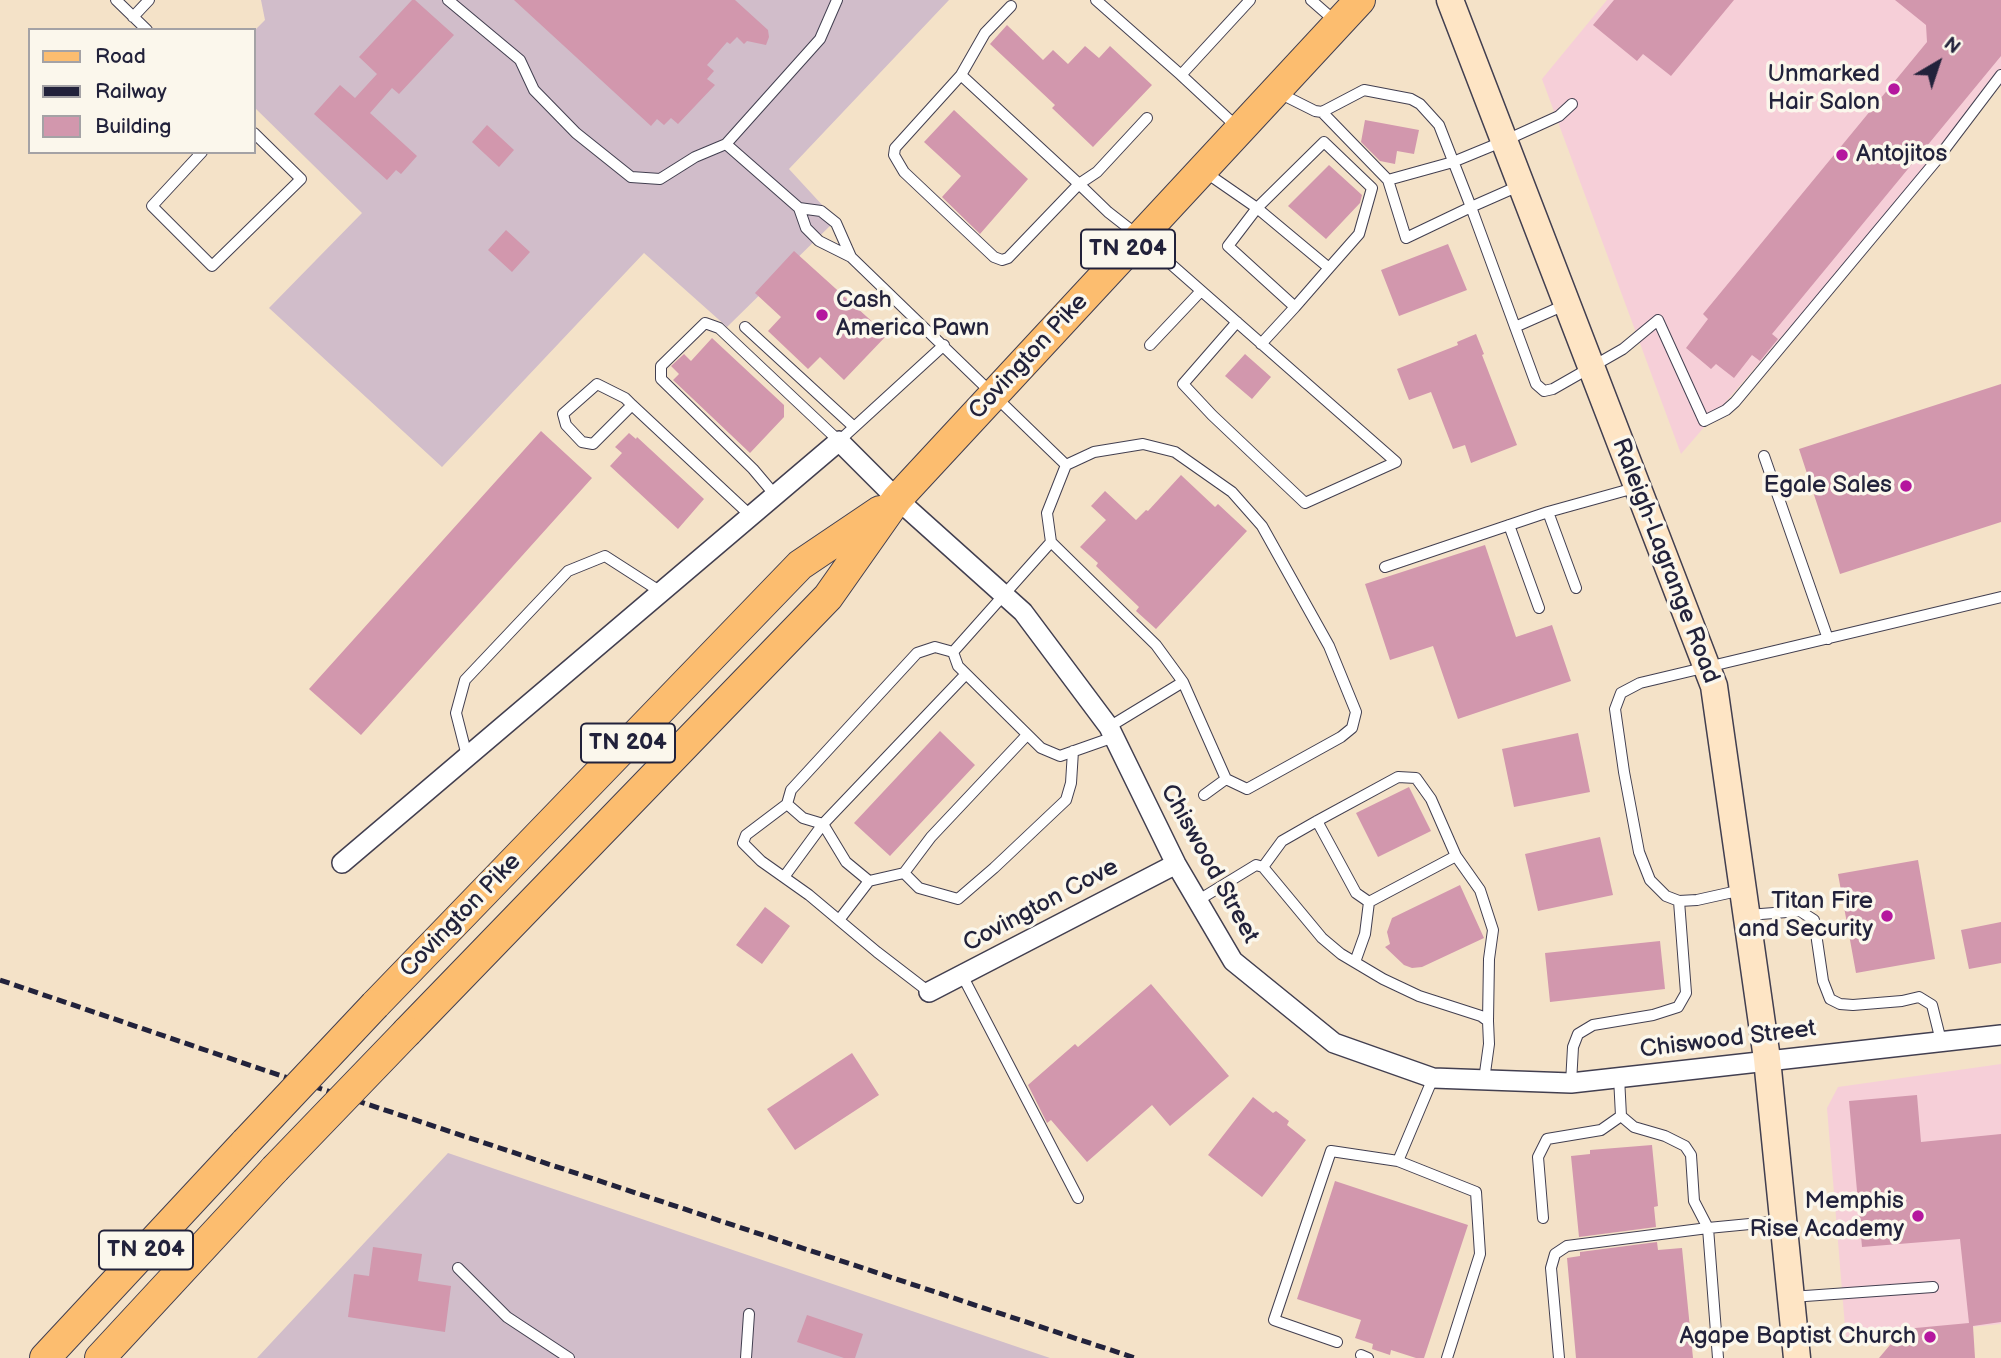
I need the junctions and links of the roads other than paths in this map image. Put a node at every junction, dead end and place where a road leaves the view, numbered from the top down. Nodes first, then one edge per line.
1 (116, 0) edge
2 (149, 0) edge
3 (448, 0) edge
4 (837, 0) edge
5 (1250, 0) edge
6 (1311, 0) edge
7 (1360, 0) edge
8 (1450, 0) edge
9 (1101, 2) edge
10 (1011, 6) dead end
11 (133, 17) junction
12 (1338, 24) junction
13 (144, 28) edge
14 (961, 75) junction
15 (1181, 75) junction
16 (2001, 75) edge
17 (1276, 91) junction
18 (1572, 104) dead end
19 (1322, 112) junction
20 (1147, 118) dead end
21 (1240, 129) junction
22 (256, 135) edge
23 (1504, 141) junction
24 (726, 144) junction
25 (200, 154) edge
26 (1453, 162) junction
27 (1202, 170) junction
28 (1388, 180) junction
29 (1079, 184) junction
30 (1521, 185) junction
31 (1471, 207) junction
32 (799, 208) junction
33 (1257, 208) junction
34 (1140, 237) junction
35 (851, 257) junction
36 (1329, 268) junction
37 (1201, 291) junction
38 (1567, 304) junction
39 (1294, 307) junction
40 (1237, 322) junction
41 (745, 327) dead end
42 (1515, 327) junction
43 (1261, 344) junction
44 (944, 345) junction
45 (1150, 345) dead end
46 (1592, 367) junction
47 (994, 394) junction
48 (632, 405) junction
49 (854, 427) junction
50 (839, 441) junction
51 (1764, 456) dead end
52 (1066, 465) junction
53 (1638, 487) junction
54 (775, 495) junction
55 (897, 499) junction
56 (1548, 512) junction
57 (751, 516) junction
58 (1508, 525) junction
59 (1051, 541) junction
60 (1385, 567) dead end
61 (1576, 588) dead end
62 (661, 592) junction
63 (1005, 596) junction
64 (2001, 597) edge
65 (1539, 608) dead end
66 (1828, 639) junction
67 (953, 652) junction
68 (1707, 668) junction
69 (966, 674) junction
70 (1183, 682) junction
71 (1112, 732) junction
72 (1027, 734) junction
73 (1073, 751) junction
74 (467, 757) junction
75 (1226, 779) junction
76 (1203, 795) dead end
77 (787, 804) junction
78 (1317, 821) junction
79 (823, 824) junction
80 (1456, 856) junction
81 (342, 863) dead end
82 (1176, 864) junction
83 (1263, 867) junction
84 (904, 873) junction
85 (784, 877) junction
86 (869, 881) junction
87 (1197, 901) junction
88 (1679, 901) junction
89 (1369, 902) junction
90 (1745, 902) junction
91 (839, 920) junction
92 (1355, 962) junction
93 (961, 975) junction
94 (929, 992) joint
95 (1488, 1021) junction
96 (2001, 1035) edge
97 (1941, 1041) junction
98 (1768, 1059) junction
99 (1619, 1077) junction
100 (1433, 1078) junction
101 (1483, 1080) junction
102 (1571, 1083) junction
103 (1621, 1116) junction
104 (1398, 1161) junction
105 (1077, 1198) dead end
106 (1543, 1218) dead end
107 (1783, 1221) junction
108 (1708, 1228) junction
109 (458, 1268) dead end
110 (1933, 1287) dead end
111 (1791, 1297) junction
112 (750, 1314) dead end
113 (1337, 1342) dead end
114 (45, 1358) edge
115 (100, 1358) edge
116 (569, 1358) edge
117 (746, 1358) edge
118 (1447, 1358) edge
119 (1559, 1358) edge
120 (1718, 1358) edge
121 (1797, 1358) edge

1 - 11 lane
2 - 11 lane
3 - 24 lane
4 - 24 lane
5 - 15 lane
6 - 12 lane
7 - 12 main road, Covington Pike / TN 204
8 - 23 main road, Raleigh-Lagrange Road
9 - 15 lane
10 - 14 lane
11 - 13 lane
12 - 17 main road, Covington Pike / TN 204
14 - 29 lane
14 - 29 lane
15 - 21 lane
16 - 46 lane
17 - 19 lane
17 - 21 main road, Covington Pike / TN 204
18 - 23 lane
19 - 26 lane
19 - 28 lane
20 - 29 lane
21 - 27 main road, Covington Pike / TN 204
22 - 25 lane
23 - 26 lane
23 - 30 main road, Raleigh-Lagrange Road
24 - 32 lane
26 - 28 lane
26 - 31 lane
27 - 33 lane
27 - 34 main road, Covington Pike / TN 204
28 - 31 lane
29 - 34 lane
30 - 31 lane
30 - 38 main road, Raleigh-Lagrange Road
31 - 42 lane
32 - 35 lane
32 - 35 lane
33 - 36 lane
33 - 36 lane
33 - 39 lane
34 - 37 lane
34 - 47 main road, Covington Pike / TN 204
35 - 44 lane
36 - 39 lane
37 - 40 lane
37 - 45 lane
38 - 42 lane
38 - 46 main road, Raleigh-Lagrange Road
39 - 43 lane
40 - 43 lane
40 - 43 lane
41 - 49 lane
42 - 46 lane
44 - 47 lane
44 - 49 lane
46 - 53 main road, Raleigh-Lagrange Road
47 - 52 lane
47 - 55 main road, Covington Pike / TN 204
48 - 48 lane
48 - 57 lane
49 - 50 lane
50 - 54 street
50 - 54 lane
50 - 55 street, Chiswood Street
51 - 66 lane
52 - 59 lane
52 - 75 lane
53 - 56 lane
53 - 68 main road, Raleigh-Lagrange Road
54 - 57 street
55 - 63 street, Chiswood Street
55 - 114 main road, Covington Pike / TN 204, bridge
55 - 115 main road, Covington Pike / TN 204, bridge
56 - 58 lane
56 - 61 lane
57 - 62 street
58 - 60 lane
58 - 65 lane
59 - 63 lane
59 - 70 lane
62 - 74 street
62 - 74 lane
63 - 67 lane
63 - 71 street, Chiswood Street
64 - 66 lane
66 - 68 lane
67 - 69 lane
67 - 77 lane
68 - 88 lane
68 - 90 main road, Raleigh-Lagrange Road
69 - 72 lane
69 - 79 lane
70 - 71 lane
70 - 75 lane
71 - 73 lane
71 - 82 street, Chiswood Street
72 - 73 lane
72 - 84 lane
73 - 84 lane
74 - 81 street
75 - 76 lane
77 - 79 lane
77 - 85 lane
78 - 80 lane
78 - 83 lane
78 - 89 lane
79 - 85 lane
79 - 86 lane
80 - 89 lane
80 - 95 lane
82 - 87 street, Chiswood Street
82 - 93 street, Covington Cove
83 - 87 lane
83 - 92 lane
84 - 86 lane
85 - 91 lane
86 - 91 lane
87 - 100 street, Chiswood Street
88 - 90 lane
88 - 102 lane
89 - 92 lane
90 - 97 lane
90 - 98 main road, Raleigh-Lagrange Road
91 - 94 lane
92 - 95 lane
93 - 94 street, Covington Cove
93 - 105 lane
95 - 101 lane
96 - 97 street, Chiswood Street
97 - 98 street, Chiswood Street
98 - 99 street, Chiswood Street
98 - 107 main road, Raleigh-Lagrange Road
99 - 102 street, Chiswood Street
99 - 103 lane
100 - 101 street, Chiswood Street
100 - 104 lane
101 - 102 street, Chiswood Street
103 - 106 lane
103 - 108 lane
104 - 113 lane
104 - 118 lane
107 - 108 lane
107 - 111 main road, Raleigh-Lagrange Road
108 - 119 lane
108 - 120 lane
109 - 116 lane
110 - 111 lane
111 - 121 main road, Raleigh-Lagrange Road
112 - 117 lane

